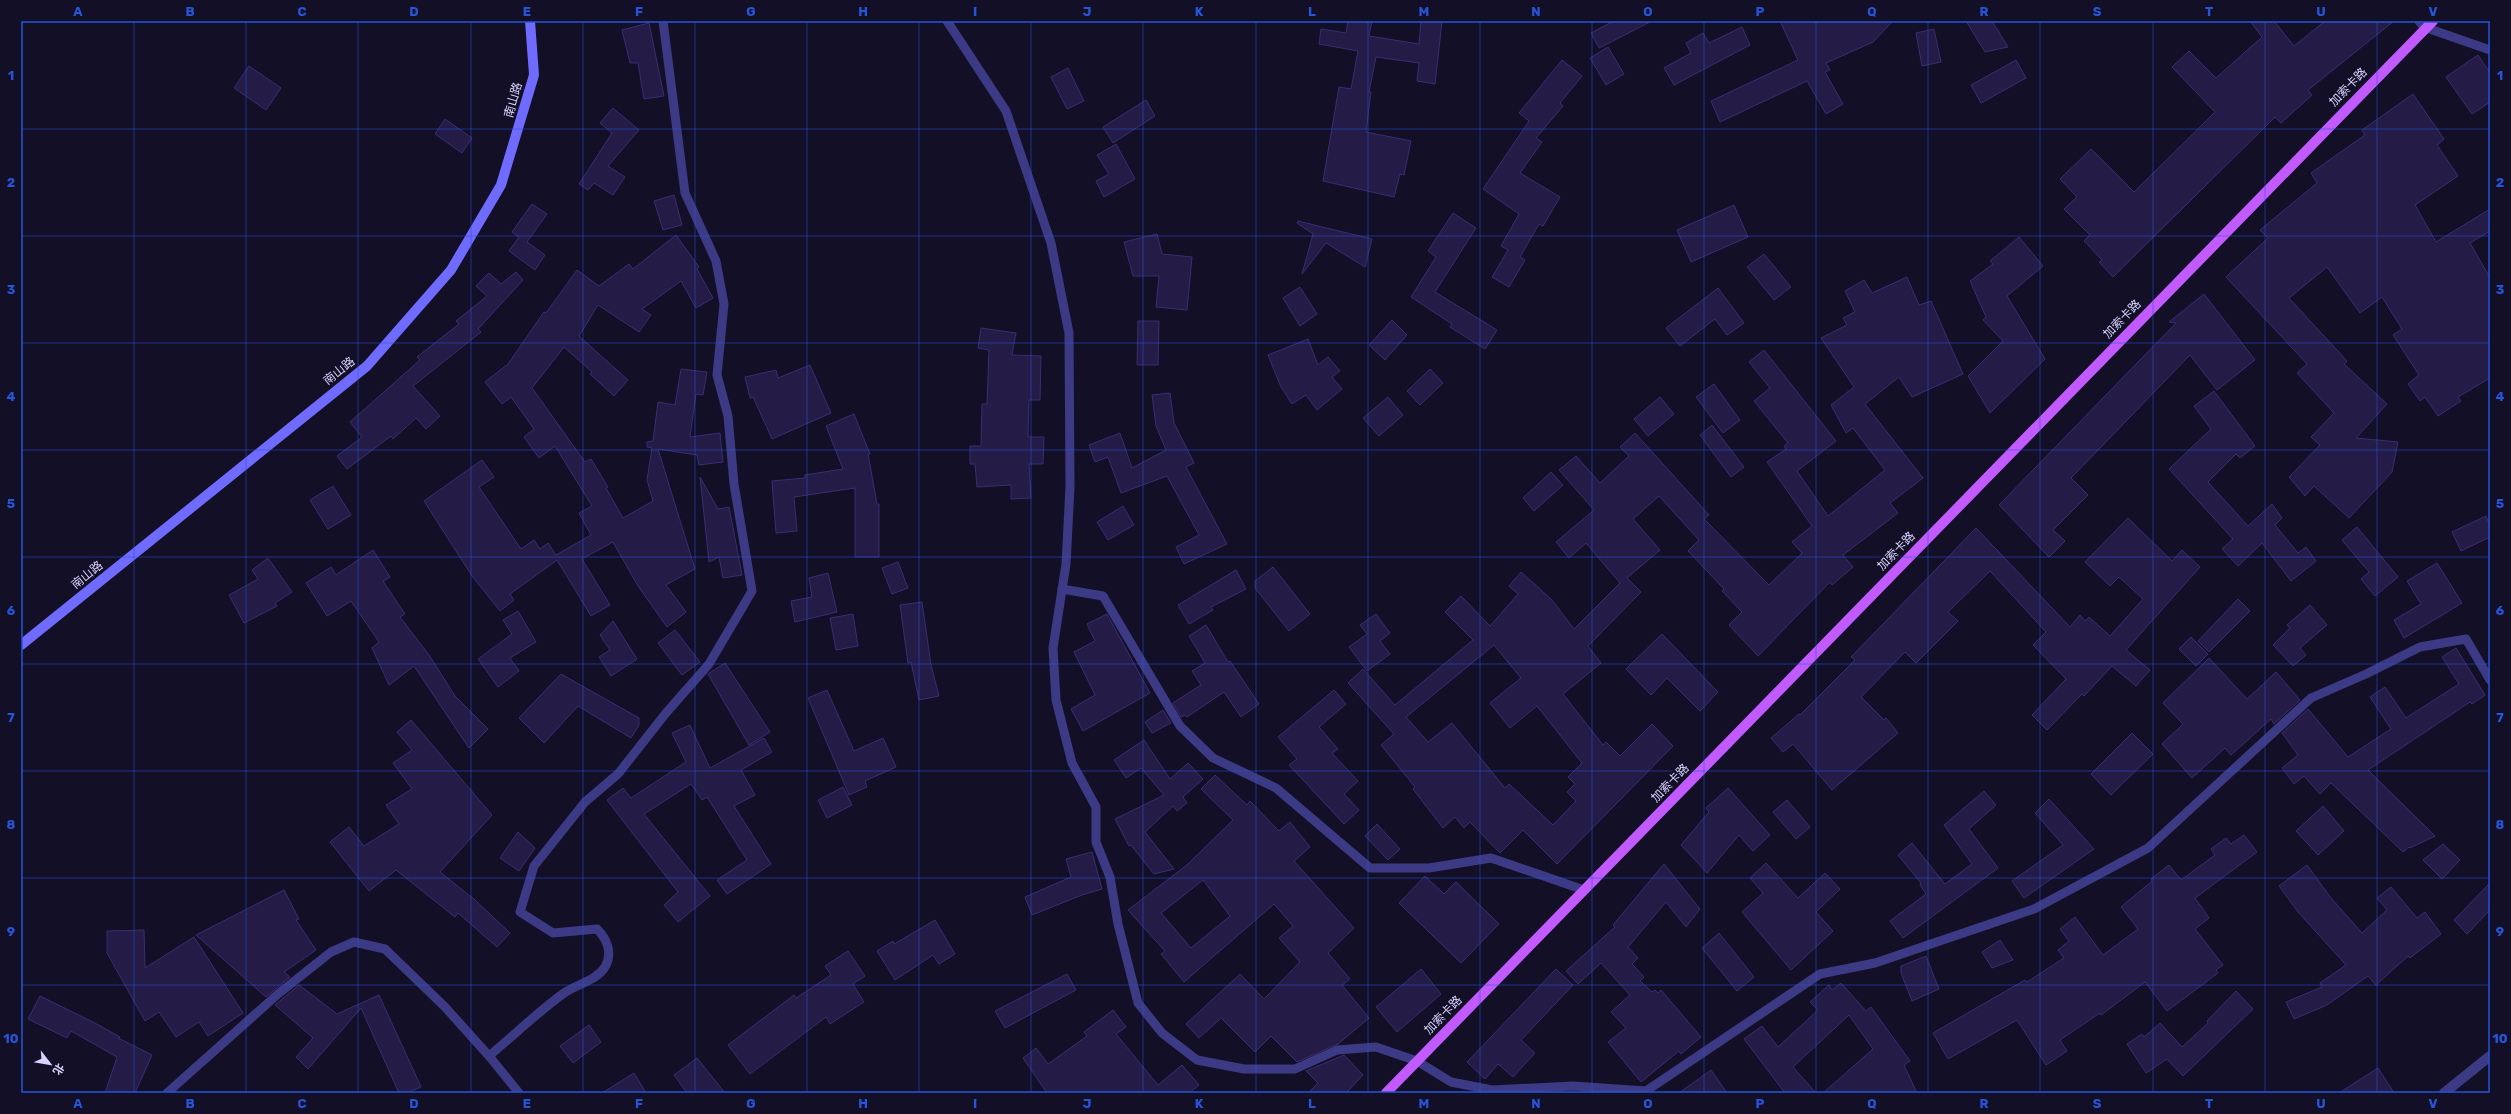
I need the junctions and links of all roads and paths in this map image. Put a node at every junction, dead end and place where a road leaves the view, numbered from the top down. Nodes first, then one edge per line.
1 (530, 21) edge
2 (663, 21) edge
3 (947, 21) edge
4 (2425, 23) edge
5 (2490, 50) edge
6 (1062, 589) junction
7 (21, 645) edge
8 (2490, 680) edge
9 (1584, 890) junction
10 (489, 1056) junction
11 (2490, 1056) edge
12 (1417, 1061) junction
13 (167, 1093) edge
14 (519, 1093) edge
15 (1386, 1093) edge
16 (2444, 1093) edge

1 - 7 street, 南山路
2 - 10 lane
3 - 6 lane
4 - 5 lane
4 - 9 main road, 加索卡路
6 - 9 lane
6 - 12 lane
8 - 12 lane
9 - 12 main road, 加索卡路
10 - 13 lane
10 - 14 lane
11 - 16 street
12 - 15 main road, 加索卡路

